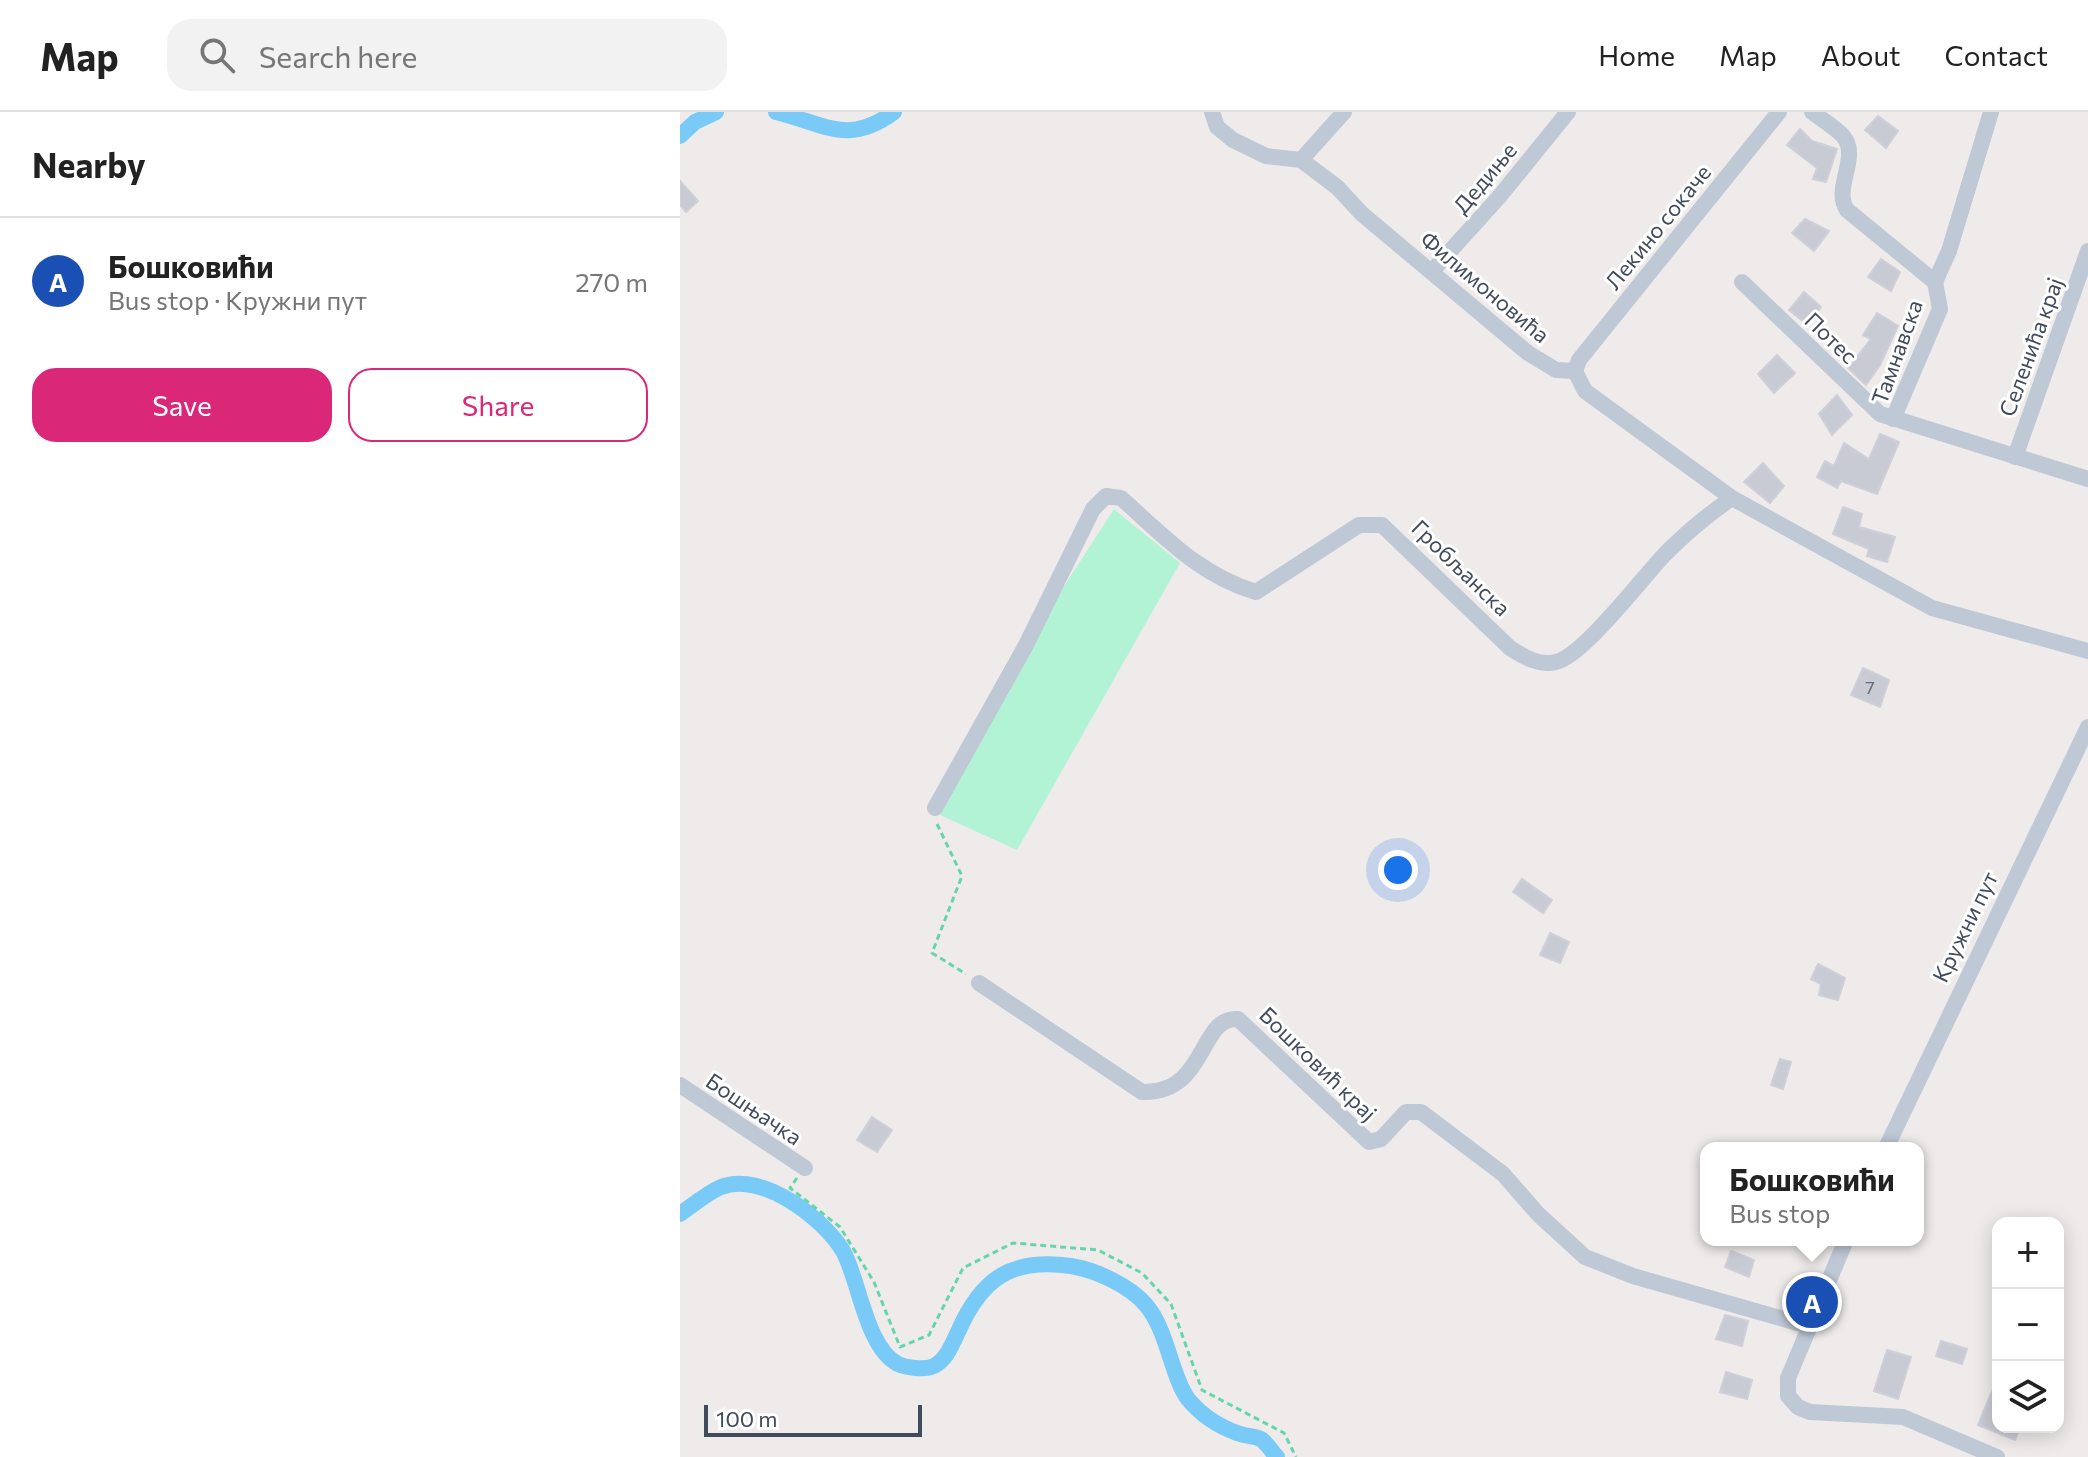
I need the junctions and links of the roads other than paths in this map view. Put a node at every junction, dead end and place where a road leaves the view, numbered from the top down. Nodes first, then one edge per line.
1 (1344, 112) edge
2 (1568, 112) edge
3 (1779, 112) edge
4 (1812, 112) edge
5 (1991, 112) edge
6 (1217, 114) edge
7 (1301, 160) junction
8 (2088, 251) edge
9 (1433, 270) junction
10 (1742, 282) dead end
11 (1935, 282) junction
12 (1575, 371) junction
13 (1893, 419) junction
14 (2015, 457) junction
15 (2088, 479) edge
16 (1732, 498) junction
17 (2088, 651) edge
18 (2088, 727) edge
19 (935, 808) road end
20 (979, 983) road end
21 (680, 1085) edge
22 (1889, 1142) edge
23 (805, 1168) road end
24 (1843, 1246) edge
25 (1808, 1326) junction
26 (1997, 1457) edge

1 - 7 street
2 - 9 street, Дедиње
3 - 12 street, Лекино сокаче
4 - 11 street, Тамнавска
5 - 11 street
6 - 7 street, Филимоновића
7 - 9 street, Филимоновића
8 - 14 street, Селенића крај
9 - 12 street, Филимоновића
10 - 13 street, Потес
11 - 13 street, Тамнавска
12 - 16 street
13 - 14 street, Тамнавска
14 - 15 street, Тамнавска
16 - 17 street
16 - 19 street, Гробљанска
18 - 22 street, Кружни пут
20 - 25 street, Бошковић крај
21 - 23 street, Бошњачка
24 - 25 street
25 - 26 street

